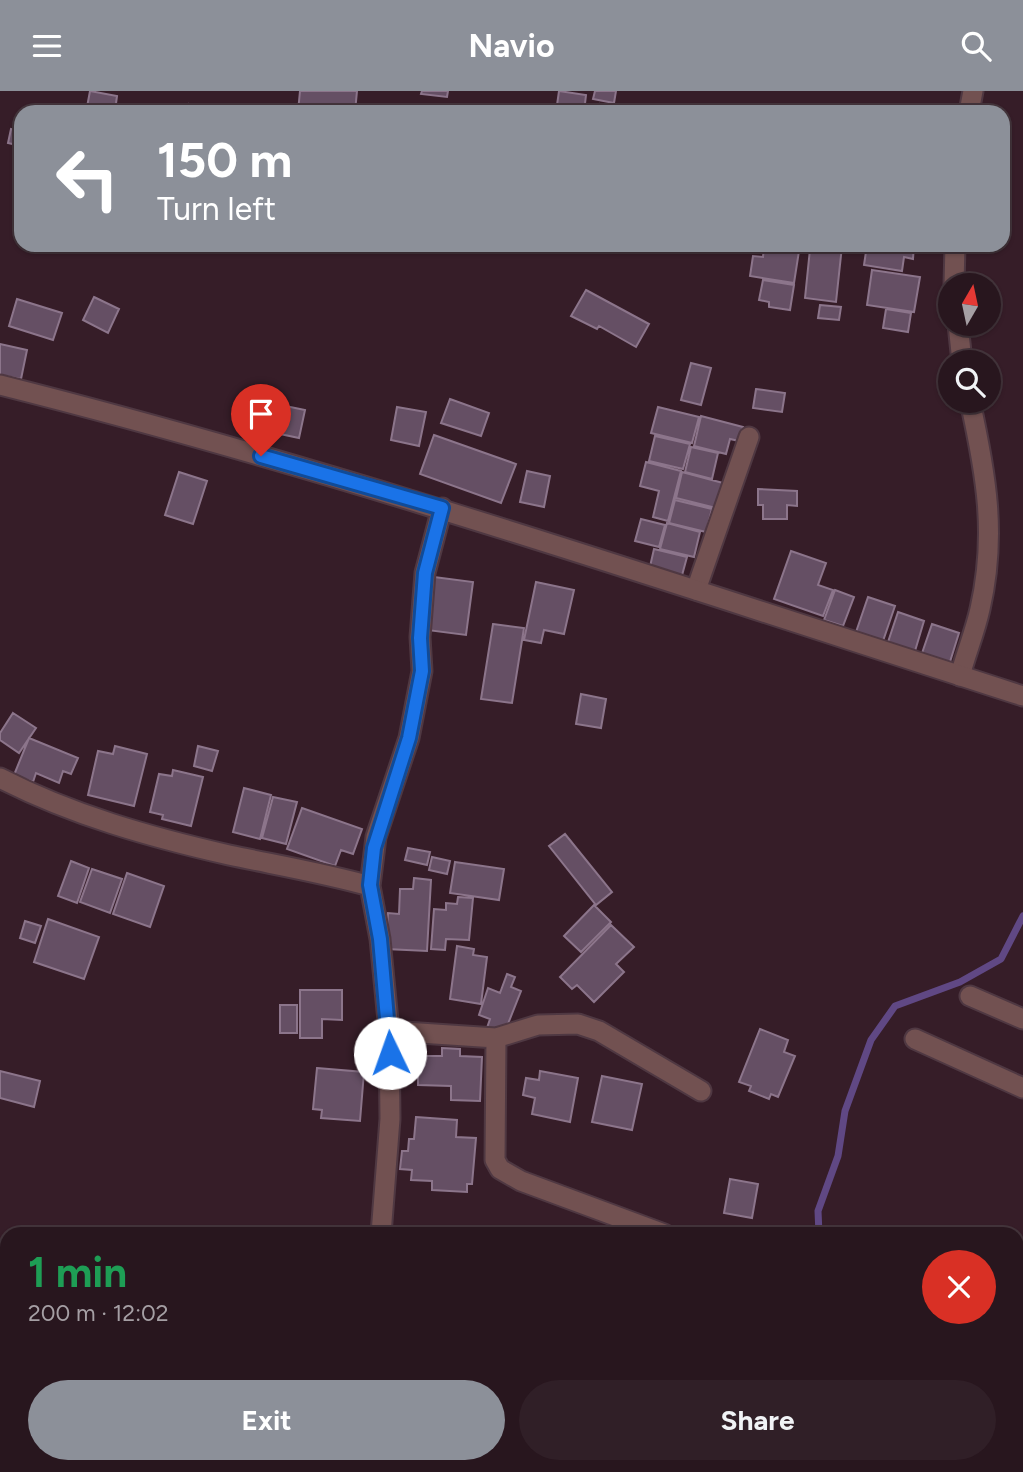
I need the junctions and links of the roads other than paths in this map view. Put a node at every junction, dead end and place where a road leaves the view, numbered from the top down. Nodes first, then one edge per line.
1 (955, 252) edge
2 (954, 273) edge
3 (0, 385) edge
4 (972, 413) edge
5 (749, 437) dead end
6 (442, 508) junction
7 (696, 590) junction
8 (960, 676) junction
9 (1023, 697) edge
10 (0, 778) edge
11 (370, 885) junction
12 (970, 996) dead end
13 (1023, 1019) edge
14 (389, 1031) junction
15 (496, 1038) junction
16 (915, 1039) dead end
17 (1023, 1088) edge
18 (701, 1091) dead end
19 (382, 1227) edge
20 (645, 1227) edge

1 - 2 street
3 - 6 street
4 - 8 street
5 - 7 street
6 - 7 street
6 - 11 street
7 - 8 street
8 - 9 street
10 - 11 street
11 - 14 street
12 - 13 street
14 - 15 street
14 - 19 street
15 - 18 street
15 - 20 street
16 - 17 street

